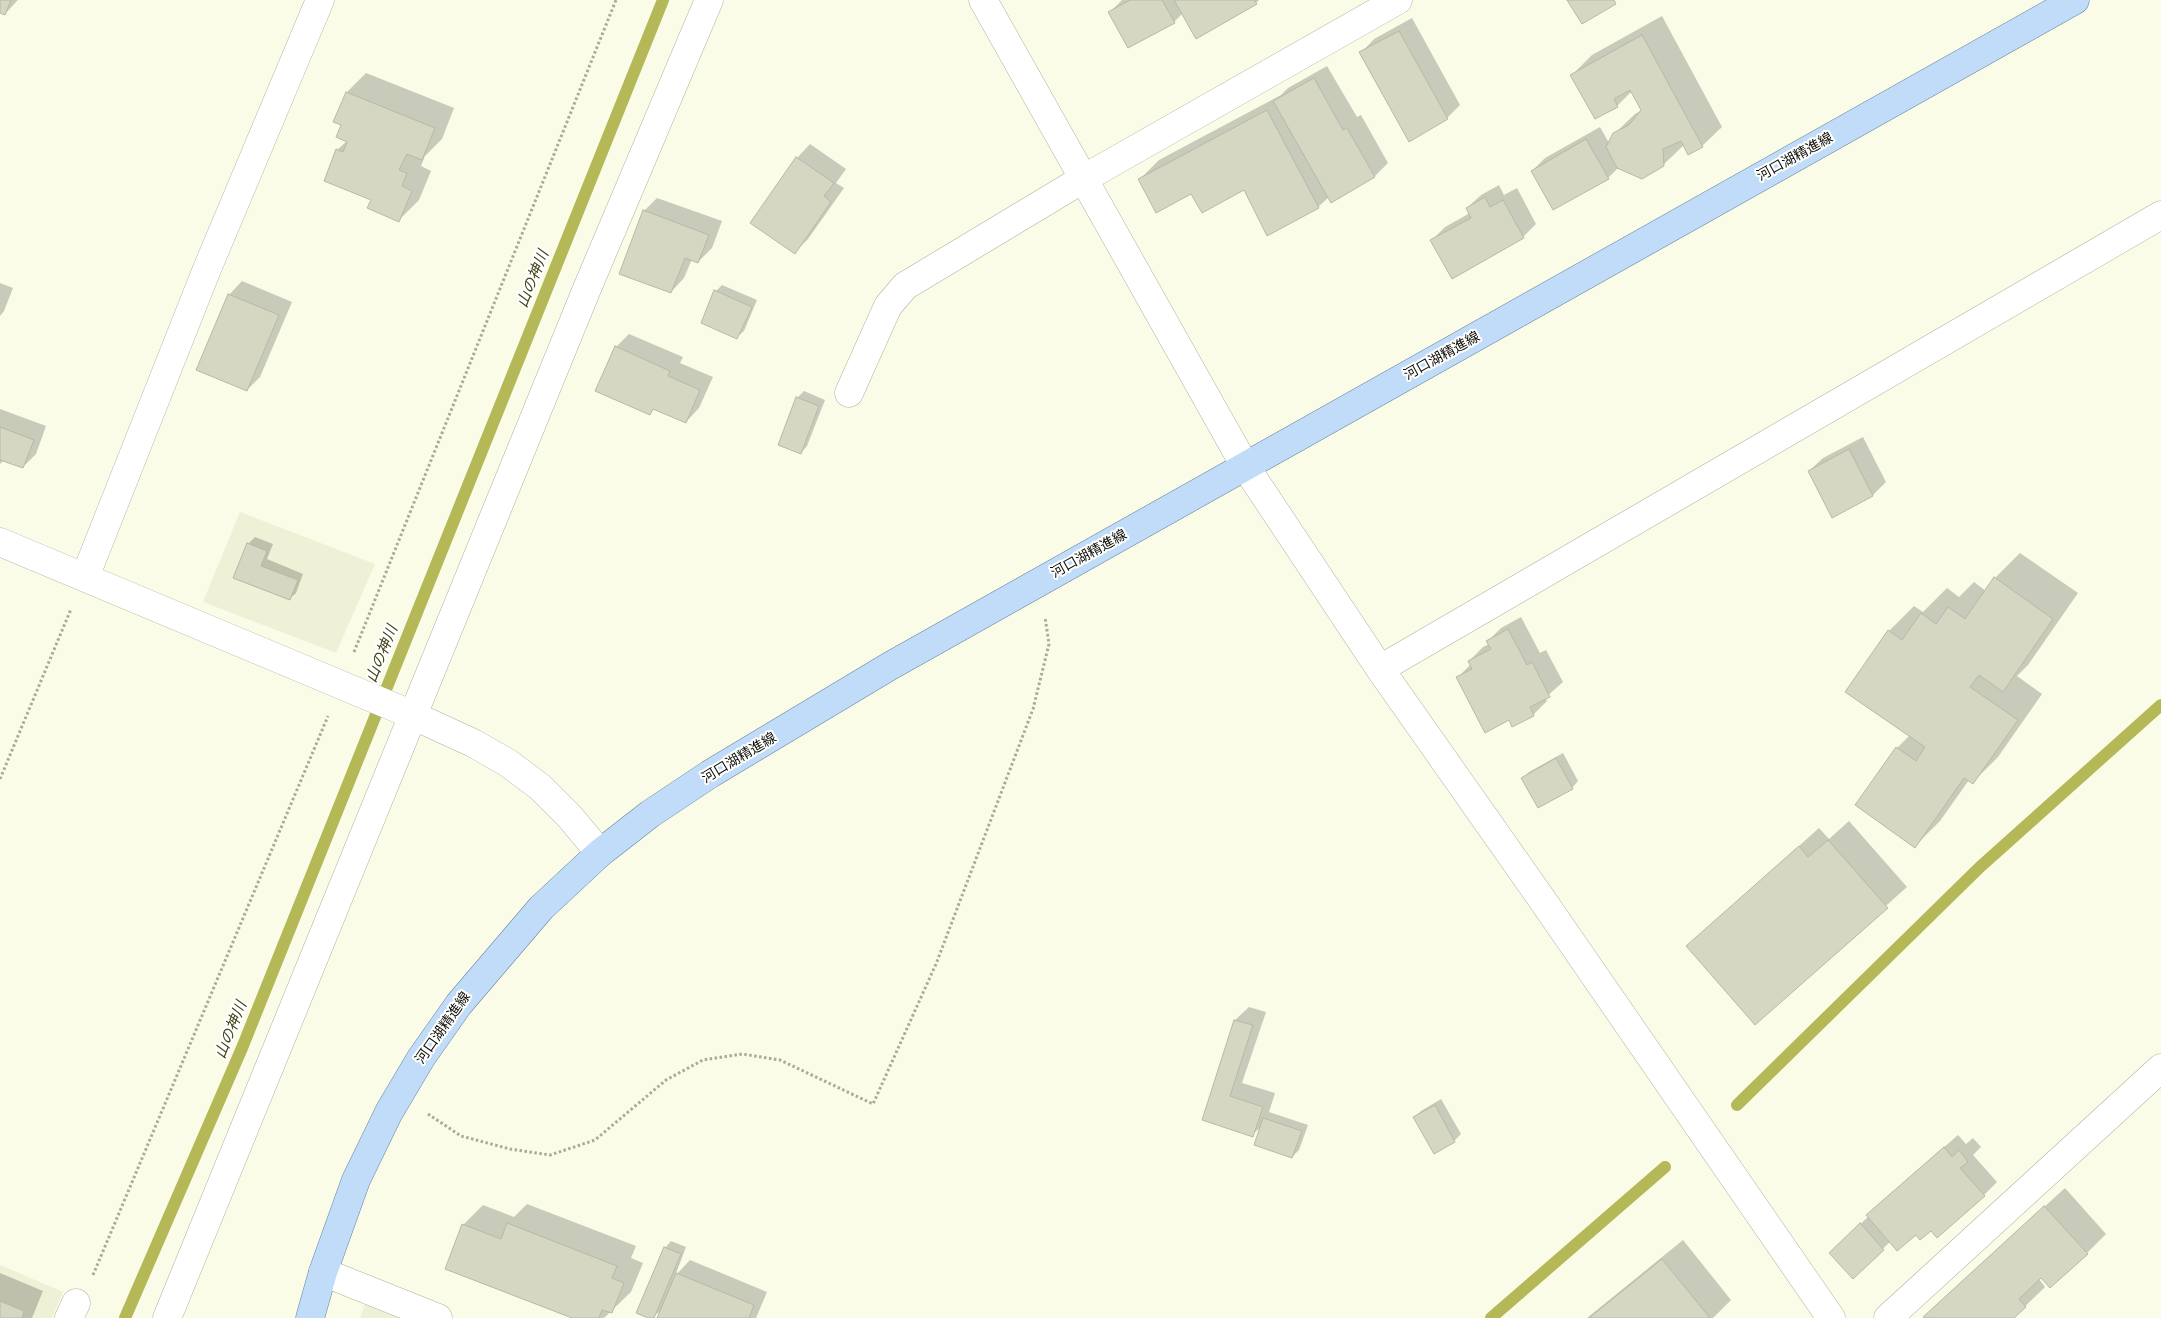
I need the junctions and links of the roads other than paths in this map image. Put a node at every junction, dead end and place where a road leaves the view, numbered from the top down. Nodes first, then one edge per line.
1 (320, 0) edge
2 (709, 0) edge
3 (983, 0) edge
4 (1398, 0) edge
5 (2075, 0) edge
6 (1083, 179) junction
7 (2161, 215) edge
8 (849, 393) dead end
9 (1245, 466) junction
10 (0, 542) edge
11 (85, 577) junction
12 (1380, 670) junction
13 (408, 713) junction
14 (600, 853) junction
15 (2161, 1068) edge
16 (323, 1272) junction
17 (167, 1318) edge
18 (310, 1318) edge
19 (438, 1318) edge
20 (1831, 1318) edge
21 (1888, 1318) edge

1 - 11 street
2 - 13 street
3 - 6 street
4 - 6 street
5 - 9 main road, 河口湖精進線
6 - 8 street
6 - 9 street
7 - 12 street
9 - 12 street
9 - 14 main road, 河口湖精進線
10 - 11 street
11 - 13 street
12 - 20 street
13 - 14 street
13 - 17 street
14 - 16 main road, 河口湖精進線
15 - 21 street
16 - 18 main road, 河口湖精進線
16 - 19 street

